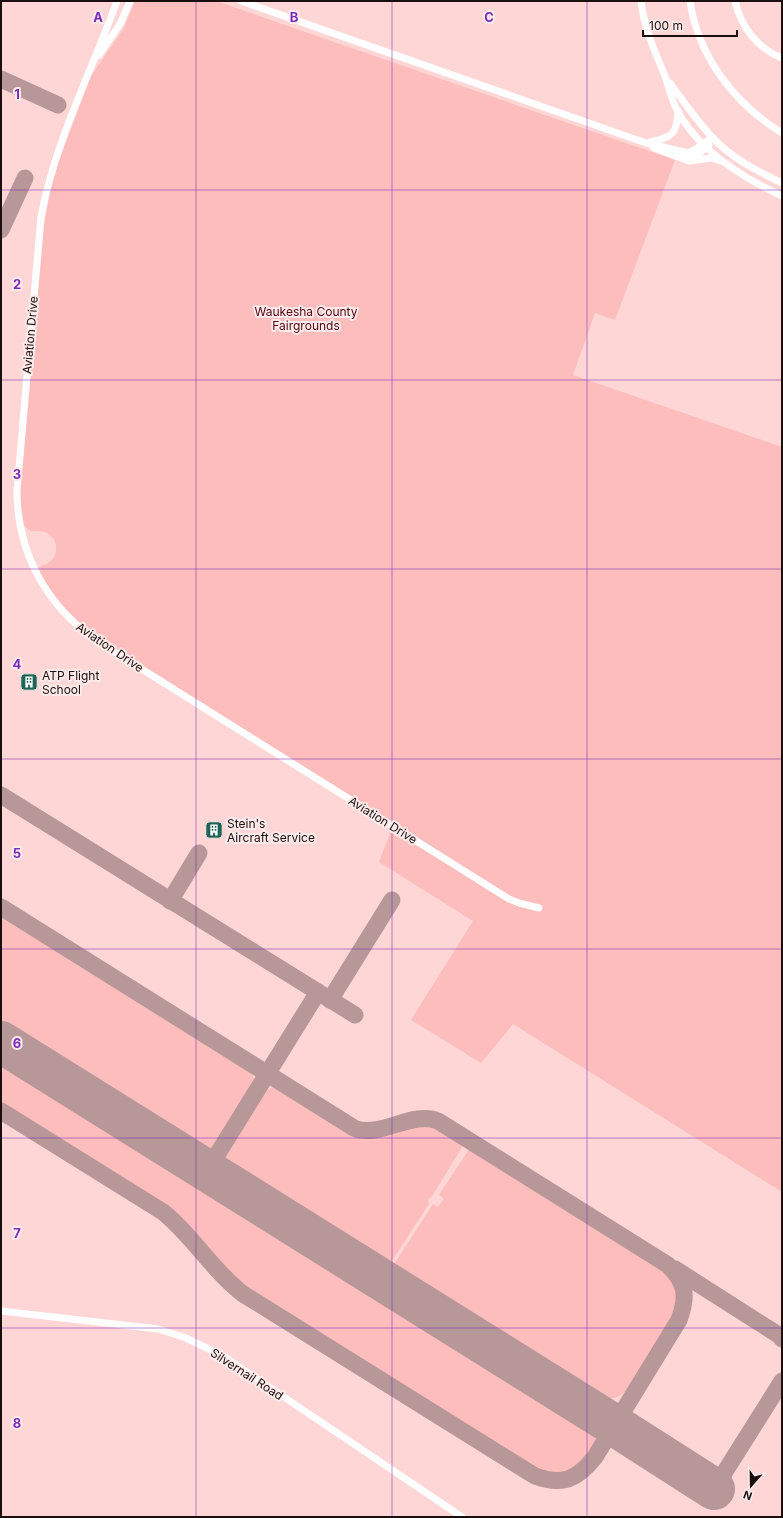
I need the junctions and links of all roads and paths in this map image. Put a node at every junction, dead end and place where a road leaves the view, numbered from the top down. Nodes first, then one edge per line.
1 (117, 1) edge
2 (130, 1) edge
3 (241, 1) edge
4 (641, 1) edge
5 (690, 1) edge
6 (735, 1) edge
7 (782, 58) edge
8 (90, 68) junction
9 (665, 76) junction
10 (678, 110) junction
11 (782, 132) edge
12 (713, 138) junction
13 (646, 142) junction
14 (705, 145) junction
15 (682, 158) junction
16 (724, 162) junction
17 (782, 182) edge
18 (782, 196) edge
19 (539, 908) dead end
20 (1, 1311) edge
21 (462, 1517) edge

1 - 8 street, Aviation Drive
2 - 8 street, Aviation Drive
3 - 13 street
4 - 9 street
5 - 11 street
6 - 7 street
8 - 19 street, Aviation Drive
9 - 10 street
9 - 12 street
10 - 13 street
10 - 14 street
12 - 14 street
12 - 17 street
13 - 14 street
13 - 15 street
14 - 15 street
14 - 16 street
15 - 16 street
16 - 18 street
20 - 21 street, Silvernail Road

